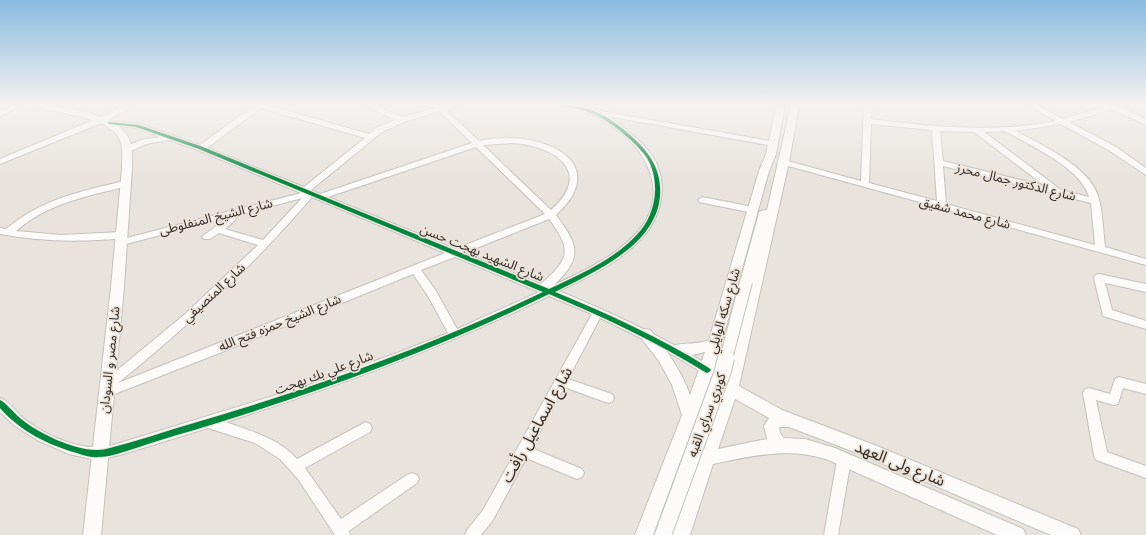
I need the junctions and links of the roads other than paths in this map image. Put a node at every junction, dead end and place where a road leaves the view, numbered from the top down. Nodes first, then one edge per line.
1 (85, 130) edge
2 (120, 130) edge
3 (150, 130) edge
4 (226, 130) edge
5 (346, 130) edge
6 (379, 130) edge
7 (463, 130) edge
8 (620, 130) edge
9 (683, 130) edge
10 (776, 130) edge
11 (790, 130) edge
12 (868, 130) edge
13 (936, 130) edge
14 (976, 130) edge
15 (1009, 130) edge
16 (1077, 130) edge
17 (172, 137) junction
18 (370, 137) junction
19 (477, 144) junction
20 (201, 148) junction
21 (772, 149) junction
22 (126, 150) junction
23 (0, 162) edge
24 (784, 162) junction
25 (939, 162) junction
26 (1146, 172) edge
27 (125, 184) junction
28 (865, 185) junction
29 (312, 194) junction
30 (1060, 194) junction
31 (702, 200) dead end
32 (1094, 201) junction
33 (942, 207) junction
34 (753, 210) junction
35 (236, 212) junction
36 (551, 214) junction
37 (219, 230) junction
38 (2, 233) edge
39 (207, 237) dead end
40 (122, 239) junction
41 (264, 244) junction
42 (1100, 250) junction
43 (452, 252) junction
44 (1146, 262) edge
45 (414, 268) junction
46 (1146, 288) edge
47 (546, 291) junction
48 (598, 312) junction
49 (1146, 325) edge
50 (645, 334) junction
51 (454, 335) junction
52 (714, 344) junction
53 (677, 350) junction
54 (707, 370) junction
55 (561, 381) junction
56 (107, 388) junction
57 (731, 389) junction
58 (1146, 389) edge
59 (608, 398) dead end
60 (0, 403) edge
61 (690, 415) junction
62 (792, 420) junction
63 (208, 422) junction
64 (366, 428) dead end
65 (781, 445) junction
66 (523, 451) junction
67 (99, 454) junction
68 (708, 458) junction
69 (844, 460) junction
70 (295, 467) junction
71 (1146, 472) edge
72 (577, 473) dead end
73 (412, 479) dead end
74 (341, 532) edge
75 (92, 535) edge
76 (472, 535) edge
77 (644, 535) edge
78 (663, 535) edge
79 (681, 535) edge
80 (831, 535) edge
81 (1016, 535) edge
82 (1072, 535) edge

1 - 23 street
2 - 22 main road, شارع مصر و السودان
3 - 17 street
4 - 20 street
5 - 18 street
6 - 18 street, شارع المنصيفي
7 - 19 street
8 - 47 street, شارع علي بك بهجت
9 - 21 street
10 - 21 main road, شارع سكه الوايلي
11 - 24 main road, شارع سكه الوايلي
12 - 28 street
13 - 25 street
14 - 30 street
15 - 32 street
16 - 26 street
17 - 20 street
17 - 22 street
18 - 29 street, شارع المنصيفي
19 - 29 street, شارع الشيخ المنفلوطى
19 - 36 street
19 - 36 street, شارع الشيخ المنفلوطى
20 - 29 street
21 - 34 main road, شارع سكه الوايلي
21 - 78 main road, كوبري سراي القبه, bridge
22 - 27 main road, شارع مصر و السودان
24 - 28 street, شارع محمد شفيق
24 - 57 main road, شارع سكه الوايلي
25 - 30 street, شارع الدكتور جمال محرز
25 - 33 street
27 - 38 street
27 - 40 main road, شارع مصر و السودان
28 - 33 street, شارع محمد شفيق
29 - 35 street, شارع الشيخ المنفلوطى
29 - 41 street, شارع المنصيفي
29 - 43 street, شارع الشهيد بهجت حسن
30 - 32 street, شارع الدكتور جمال محرز
31 - 34 street
32 - 42 street
33 - 42 street, شارع محمد شفيق
34 - 52 main road, شارع سكه الوايلي
35 - 37 street
35 - 40 street, شارع الشيخ المنفلوطى
36 - 43 street, شارع الشيخ حمزه فتح الله
36 - 47 street
37 - 39 street
37 - 41 street
38 - 40 street, شارع الشيخ المنفلوطى
40 - 56 main road, شارع مصر و السودان
41 - 56 street, شارع المنصيفي
42 - 44 street, شارع محمد شفيق
43 - 45 street, شارع الشيخ حمزه فتح الله
43 - 47 street, شارع الشهيد بهجت حسن
45 - 51 street
45 - 56 street, شارع الشيخ حمزه فتح الله
46 - 49 street
47 - 48 street, شارع الشهيد بهجت حسن
47 - 51 street, شارع علي بك بهجت
48 - 50 street, شارع الشهيد بهجت حسن
48 - 55 street, شارع اسماعيل رأفت
50 - 53 street, شارع الشهيد بهجت حسن
50 - 61 main road
51 - 63 street, شارع علي بك بهجت
52 - 53 main road
52 - 54 main road, شارع سكه الوايلي
53 - 54 street, شارع الشهيد بهجت حسن
54 - 57 main road, شارع ولى العهد
54 - 61 main road, شارع سكه الوايلي
55 - 59 street
55 - 66 street, شارع اسماعيل رأفت
56 - 67 main road, شارع مصر و السودان
57 - 62 main road, شارع ولى العهد
57 - 68 main road, شارع سكه الوايلي
58 - 71 street
60 - 67 street
61 - 77 main road, شارع سكه الوايلي
62 - 65 main road
62 - 82 main road, شارع ولى العهد
63 - 67 street, شارع علي بك بهجت
63 - 70 street
64 - 70 street
65 - 68 main road, شارع ولى العهد
65 - 69 main road, شارع ولى العهد
66 - 72 street
66 - 76 street, شارع اسماعيل رأفت
67 - 75 main road, شارع مصر و السودان
68 - 79 main road, شارع سكه الوايلي
69 - 80 street
69 - 81 main road, شارع ولى العهد
70 - 74 street
73 - 74 street

